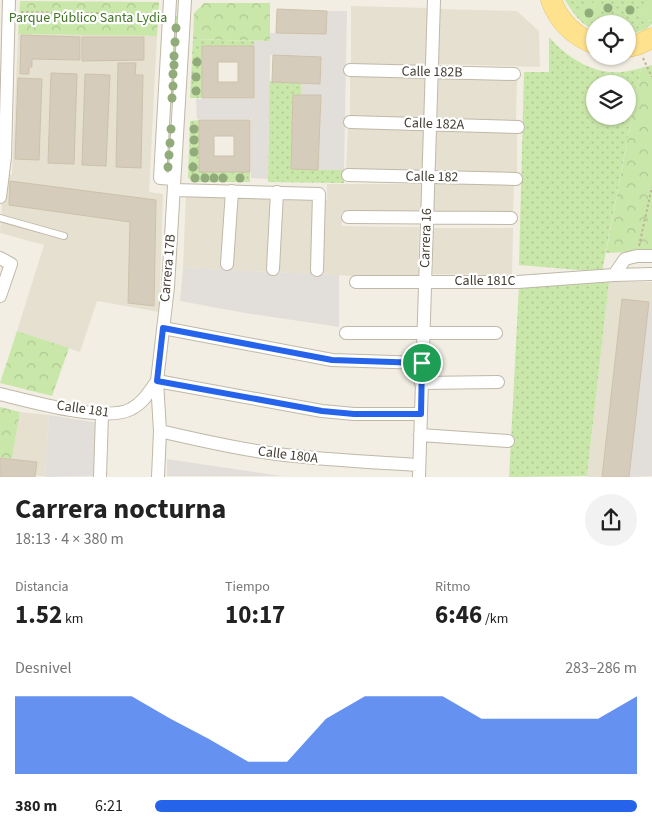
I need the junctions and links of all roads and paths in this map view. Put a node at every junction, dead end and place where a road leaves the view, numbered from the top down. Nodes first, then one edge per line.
1 (170, 0) edge
2 (185, 0) edge
3 (434, 0) edge
4 (536, 0) edge
5 (551, 0) edge
6 (8, 6) edge
7 (169, 14) junction
8 (561, 20) junction
9 (586, 41) edge
10 (639, 43) edge
11 (350, 70) dead end
12 (433, 71) junction
13 (514, 74) dead end
14 (652, 77) edge
15 (164, 111) junction
16 (178, 111) junction
17 (350, 122) dead end
18 (431, 124) junction
19 (518, 127) dead end
20 (348, 176) dead end
21 (428, 178) junction
22 (516, 178) dead end
23 (174, 185) junction
24 (652, 187) edge
25 (232, 192) junction
26 (277, 192) junction
27 (0, 197) edge
28 (348, 217) dead end
29 (428, 217) junction
30 (0, 218) edge
31 (511, 218) dead end
32 (64, 236) dead end
33 (637, 256) junction
34 (652, 256) edge
35 (0, 258) edge
36 (228, 264) dead end
37 (273, 269) dead end
38 (317, 270) dead end
39 (652, 274) edge
40 (614, 275) junction
41 (356, 282) dead end
42 (424, 282) junction
43 (0, 296) edge
44 (163, 328) junction
45 (424, 333) junction
46 (496, 333) dead end
47 (346, 334) dead end
48 (422, 363) junction
49 (157, 381) junction
50 (498, 382) dead end
51 (421, 383) junction
52 (0, 394) edge
53 (102, 414) junction
54 (421, 414) junction
55 (160, 431) junction
56 (420, 435) junction
57 (508, 441) dead end
58 (419, 471) edge
59 (100, 476) edge
60 (158, 476) edge

1 - 7 street
2 - 16 street, Carrera 17B
3 - 12 street, Carrera 16
4 - 8 main road
5 - 8 main road
6 - 7 path
6 - 27 street
7 - 15 street
8 - 9 main road
10 - 14 path
11 - 12 street, Calle 182B
12 - 13 street, Calle 182B
12 - 18 street, Carrera 16
15 - 16 street
15 - 23 street
16 - 23 street, Carrera 17B
17 - 18 street, Calle 182A
18 - 19 street, Calle 182A
18 - 21 street, Carrera 16
20 - 21 street, Calle 182
21 - 22 street, Calle 182
21 - 29 street, Carrera 16
23 - 25 street
23 - 44 street, Carrera 17B
24 - 33 path
25 - 26 street
25 - 36 street
26 - 37 street
26 - 38 street
28 - 29 street
29 - 31 street
29 - 42 street, Carrera 16
30 - 32 lane
33 - 34 street
33 - 40 street
35 - 43 street
39 - 40 street, Calle 181C
40 - 42 street, Calle 181C
41 - 42 street, Calle 181C
42 - 45 street, Carrera 16
44 - 48 street
44 - 49 street, Carrera 17B
45 - 46 street
45 - 47 street
45 - 48 street, Carrera 16
48 - 51 street, Carrera 16
49 - 53 street, Calle 181
49 - 54 street
49 - 55 street, Carrera 17B
50 - 51 street
51 - 54 street, Carrera 16
52 - 53 street, Calle 181
53 - 59 street
54 - 56 street, Carrera 16
55 - 58 street, Calle 180A
55 - 60 street, Carrera 17B
56 - 57 street
56 - 58 street, Carrera 16

